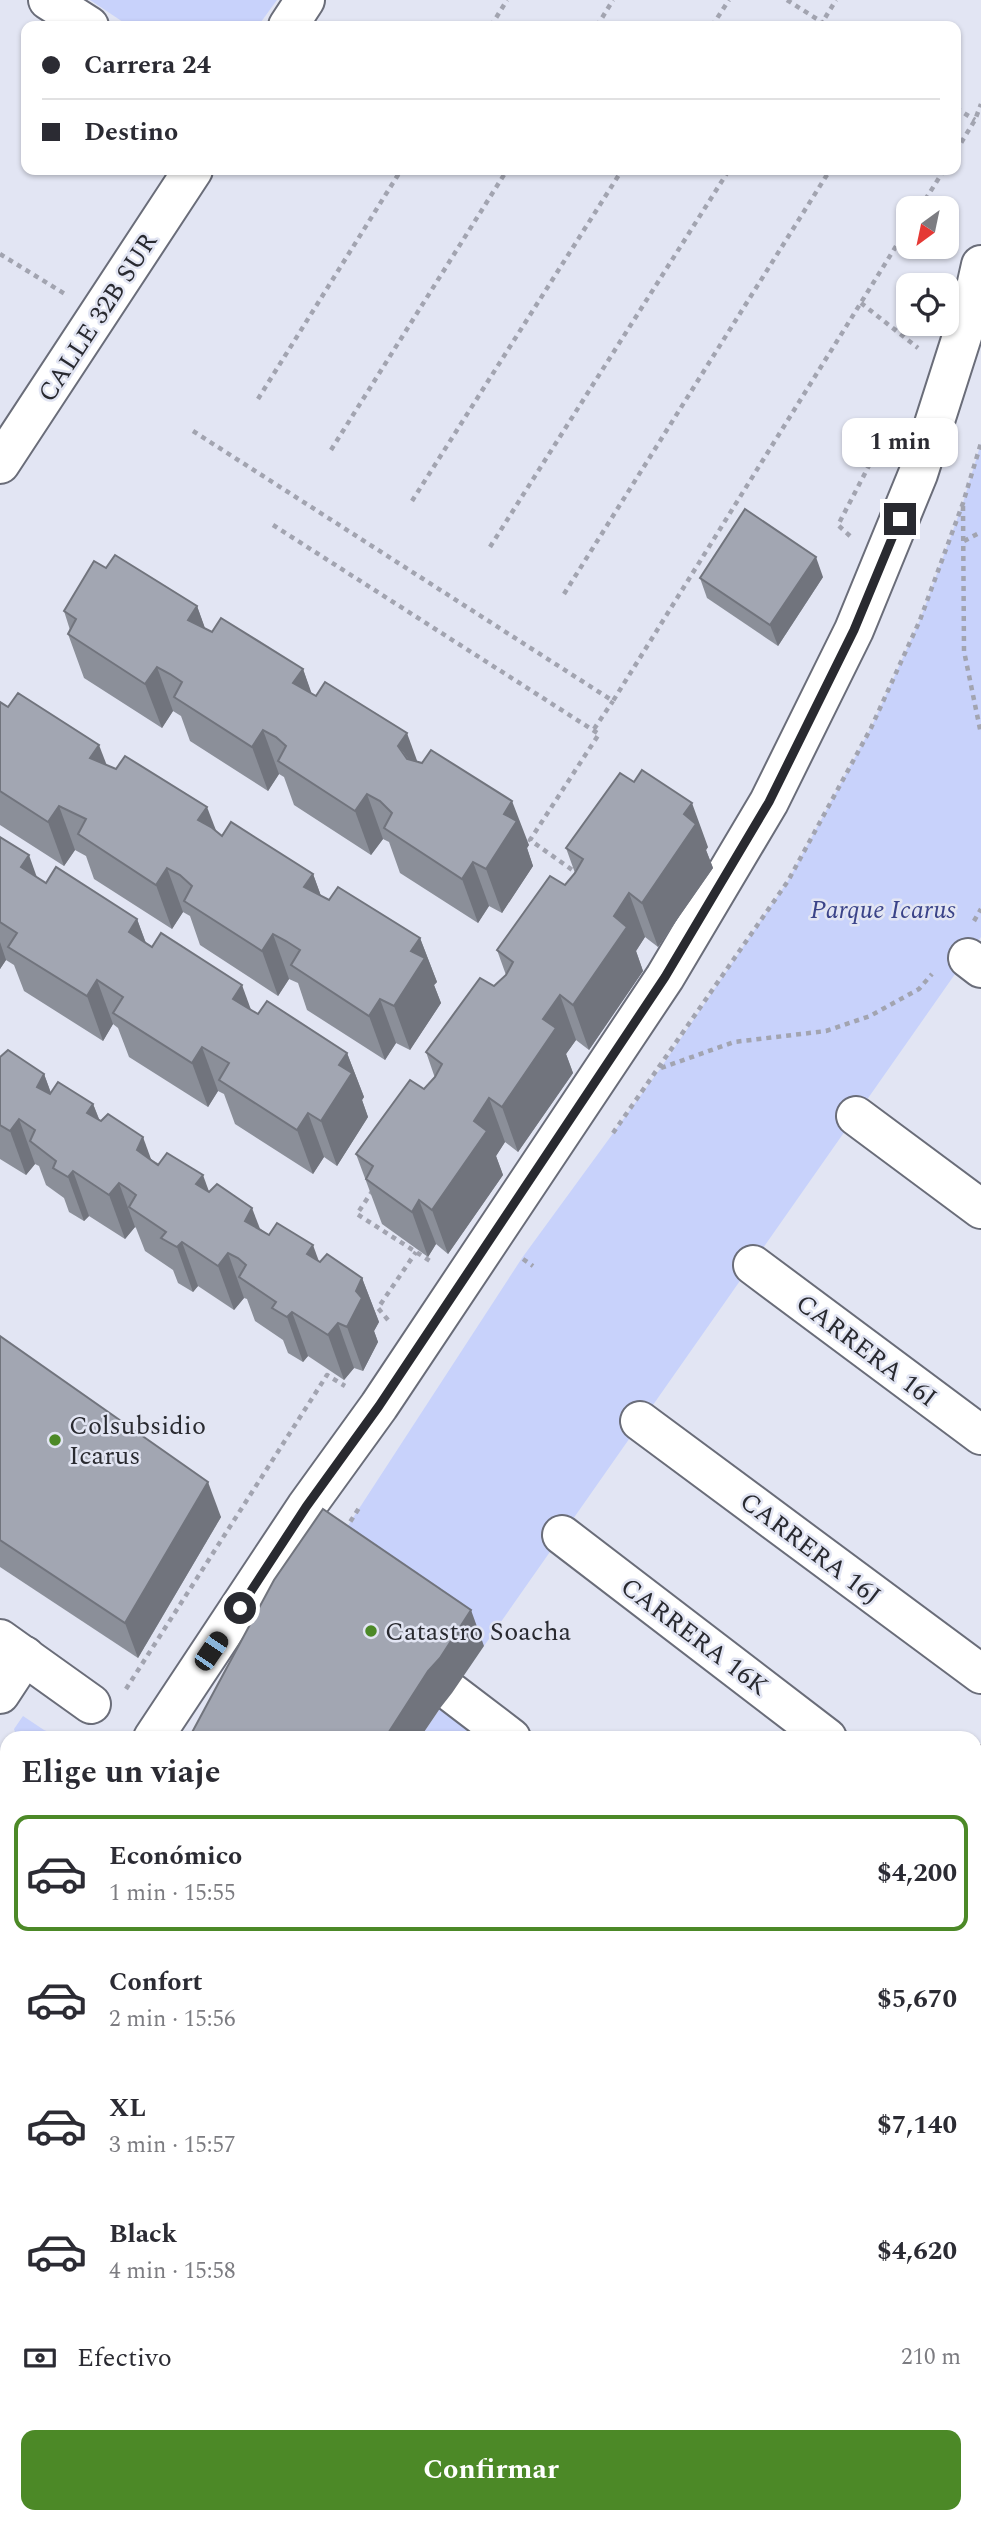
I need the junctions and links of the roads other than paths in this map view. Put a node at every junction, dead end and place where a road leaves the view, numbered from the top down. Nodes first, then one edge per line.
1 (48, 0) edge
2 (305, 0) edge
3 (81, 21) edge
4 (291, 21) edge
5 (190, 175) edge
6 (981, 265) edge
7 (0, 464) edge
8 (856, 1116) dead end
9 (981, 1209) edge
10 (753, 1265) dead end
11 (640, 1421) dead end
12 (981, 1435) edge
13 (562, 1535) dead end
14 (12, 1647) edge
15 (981, 1674) edge
16 (452, 1693) dead end
17 (0, 1694) edge
18 (91, 1704) dead end
19 (158, 1731) edge
20 (502, 1731) edge
21 (818, 1731) edge

1 - 3 street
2 - 4 street
5 - 7 street, CALLE 32B SUR
6 - 19 street
8 - 9 street
10 - 12 street, CARRERA 16I
11 - 15 street, CARRERA 16J
13 - 21 street, CARRERA 16K
14 - 17 street
14 - 18 street
16 - 20 street

